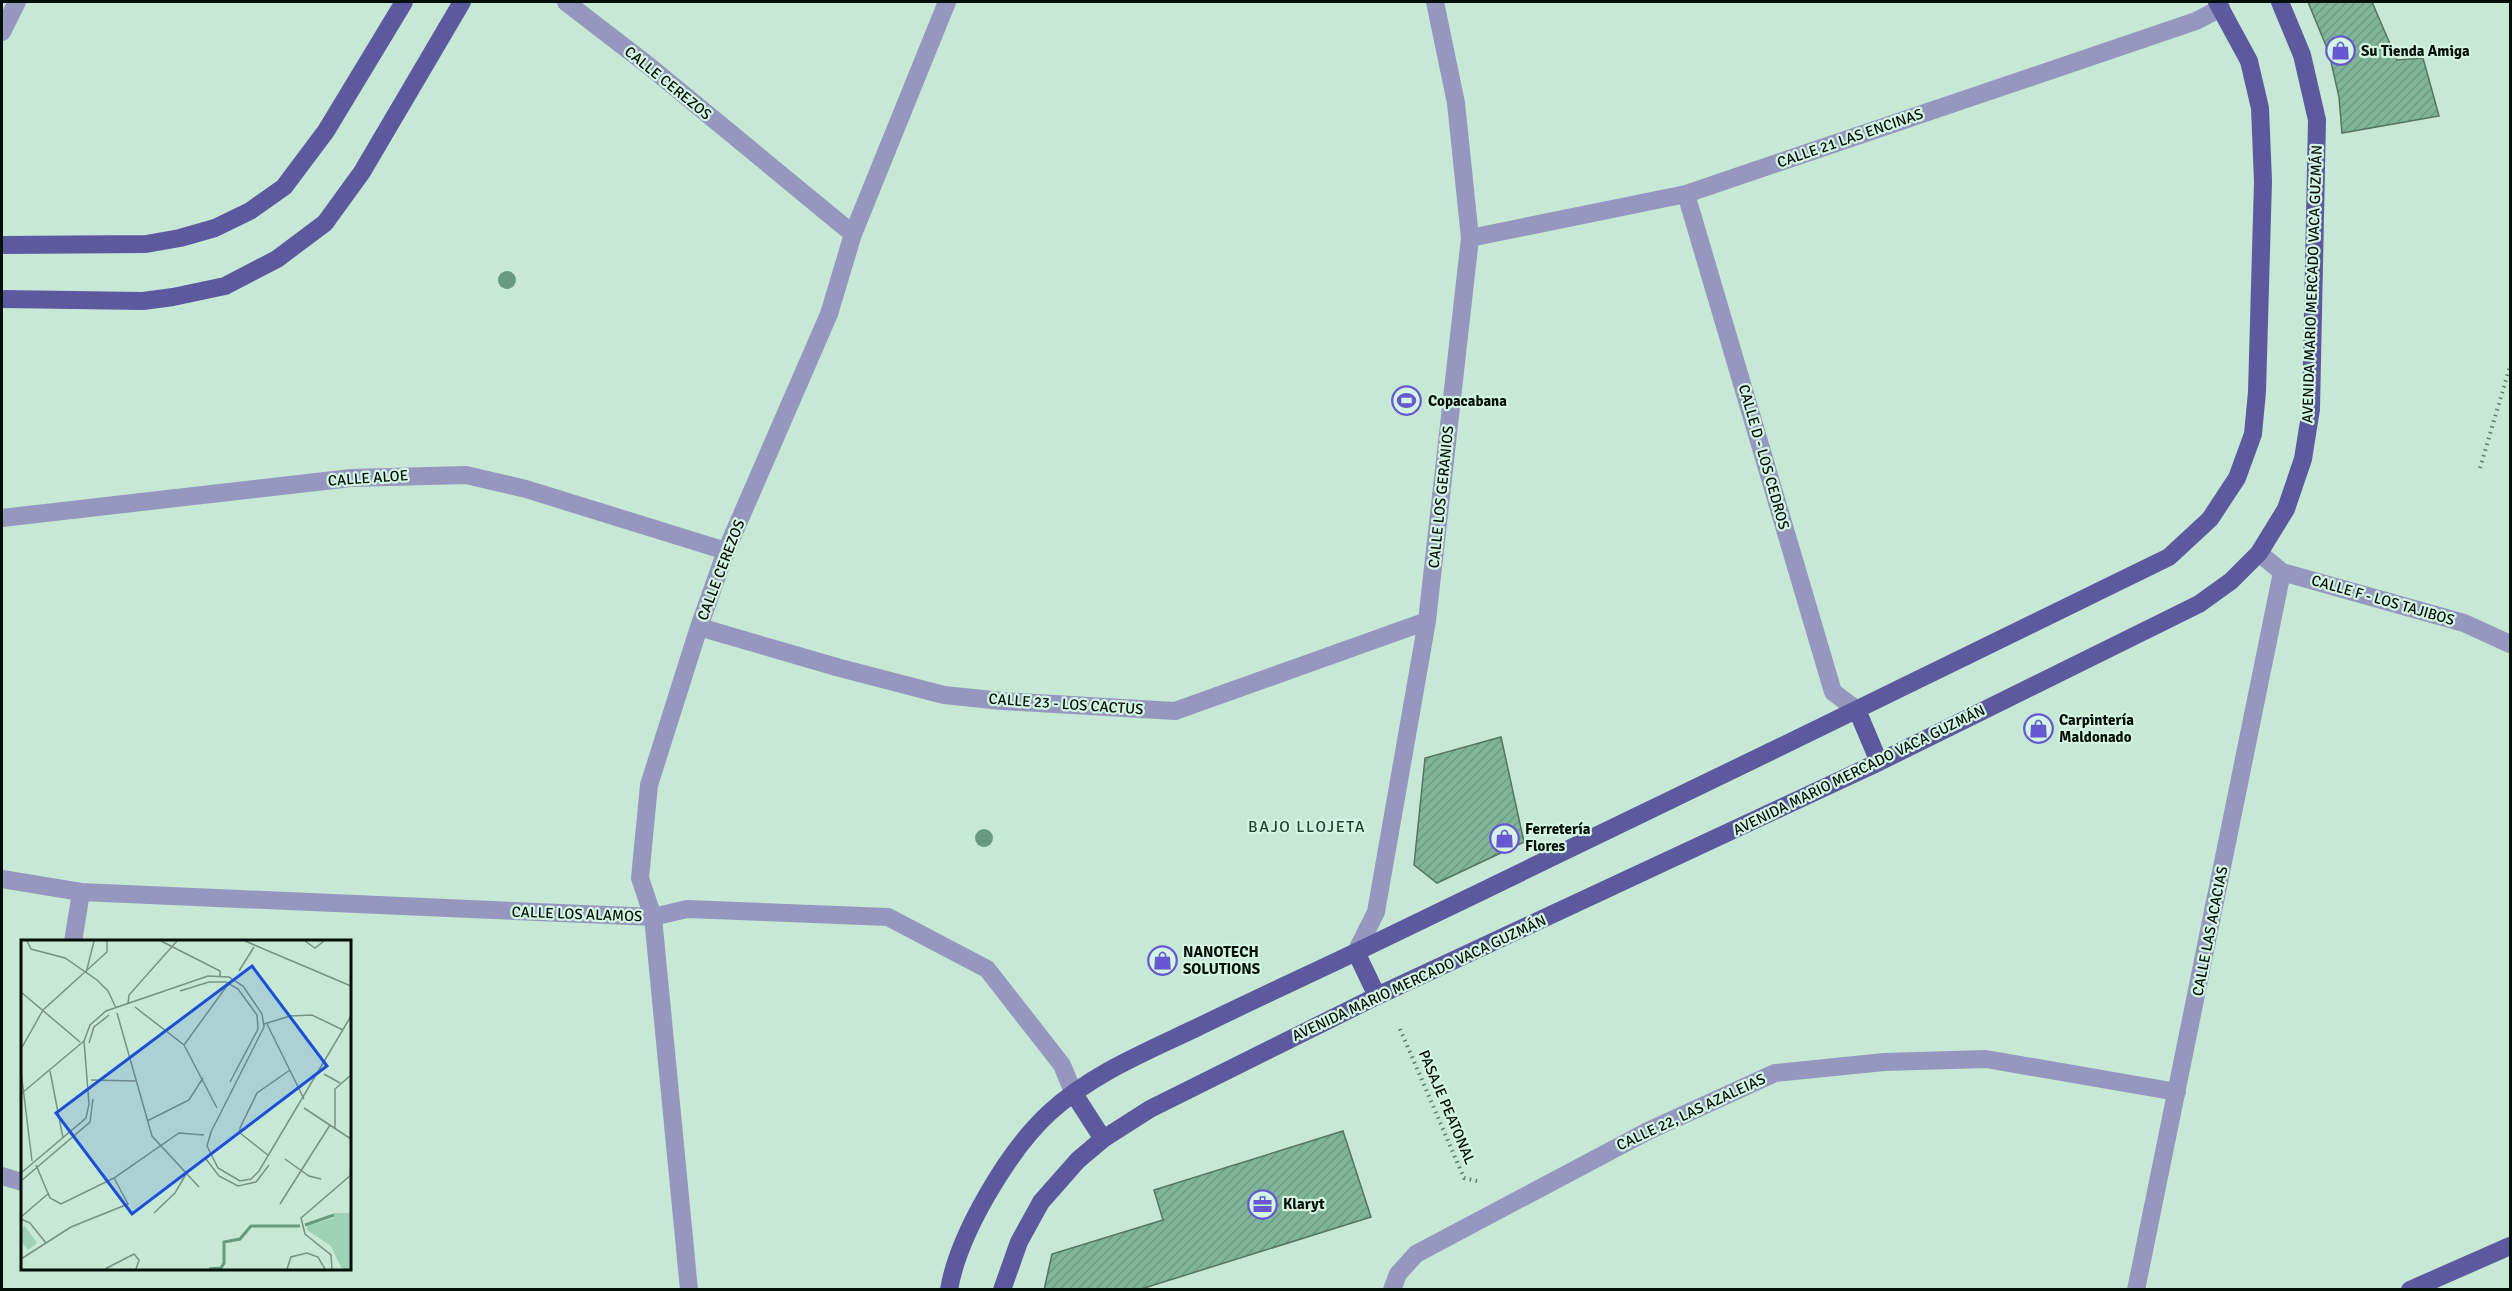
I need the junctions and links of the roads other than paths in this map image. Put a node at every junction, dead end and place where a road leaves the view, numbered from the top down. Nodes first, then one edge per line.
1 (17, 2) edge
2 (404, 2) edge
3 (462, 2) edge
4 (566, 2) edge
5 (947, 2) edge
6 (1435, 2) edge
7 (2280, 2) edge
8 (2225, 4) edge
9 (2, 32) edge
10 (1686, 194) junction
11 (853, 234) junction
12 (1470, 238) junction
13 (2, 245) edge
14 (2, 299) edge
15 (2, 518) edge
16 (726, 550) junction
17 (2259, 553) junction
18 (2282, 572) junction
19 (1427, 621) junction
20 (699, 627) junction
21 (2511, 644) edge
22 (1857, 710) junction
23 (1879, 762) junction
24 (2, 879) edge
25 (81, 892) junction
26 (653, 917) junction
27 (73, 940) edge
28 (1356, 952) junction
29 (1377, 996) junction
30 (2177, 1092) junction
31 (1074, 1094) junction
32 (1103, 1139) junction
33 (2, 1176) edge
34 (21, 1182) edge
35 (2511, 1246) edge
36 (2414, 1289) edge
37 (689, 1290) edge
38 (949, 1290) edge
39 (1002, 1290) edge
40 (1392, 1290) edge
41 (2136, 1290) edge

1 - 9 street
2 - 13 main road
3 - 14 main road
4 - 11 street, CALLE CEREZOS
5 - 11 street, CALLE CEREZOS
6 - 12 street, CALLE LOS GERANIOS
7 - 17 main road, AVENIDA MARIO MERCADO VACA GUZMÁN
8 - 10 street, CALLE 21 LAS ENCINAS
8 - 22 main road
10 - 12 street, CALLE 21 LAS ENCINAS
10 - 22 street, CALLE D - LOS CEDROS
11 - 16 street, CALLE CEREZOS
12 - 19 street, CALLE LOS GERANIOS
15 - 16 street, CALLE ALOE
16 - 20 street, CALLE CEREZOS
17 - 18 street, CALLE F - LOS TAJIBOS
17 - 23 main road, AVENIDA MARIO MERCADO VACA GUZMÁN
18 - 21 street, CALLE F - LOS TAJIBOS
18 - 30 street, CALLE LAS ACACIAS
19 - 20 street, CALLE 23 - LOS CACTUS
19 - 28 street, CALLE LOS GERANIOS
20 - 26 street, CALLE CEREZOS
22 - 23 main road
22 - 28 main road
23 - 29 main road, AVENIDA MARIO MERCADO VACA GUZMÁN
24 - 25 street, CALLE LOS ALAMOS
25 - 26 street, CALLE LOS ALAMOS
25 - 27 street
26 - 31 street, CALLE LOS ALAMOS
26 - 37 street, CALLE CEREZOS
28 - 29 main road
28 - 31 main road
29 - 32 main road, AVENIDA MARIO MERCADO VACA GUZMÁN
30 - 40 street, CALLE 22, LAS AZALEIAS
30 - 41 street, CALLE LAS ACACIAS
31 - 32 main road
31 - 38 main road
32 - 39 main road, AVENIDA MARIO MERCADO VACA GUZMÁN
33 - 34 street
35 - 36 main road

